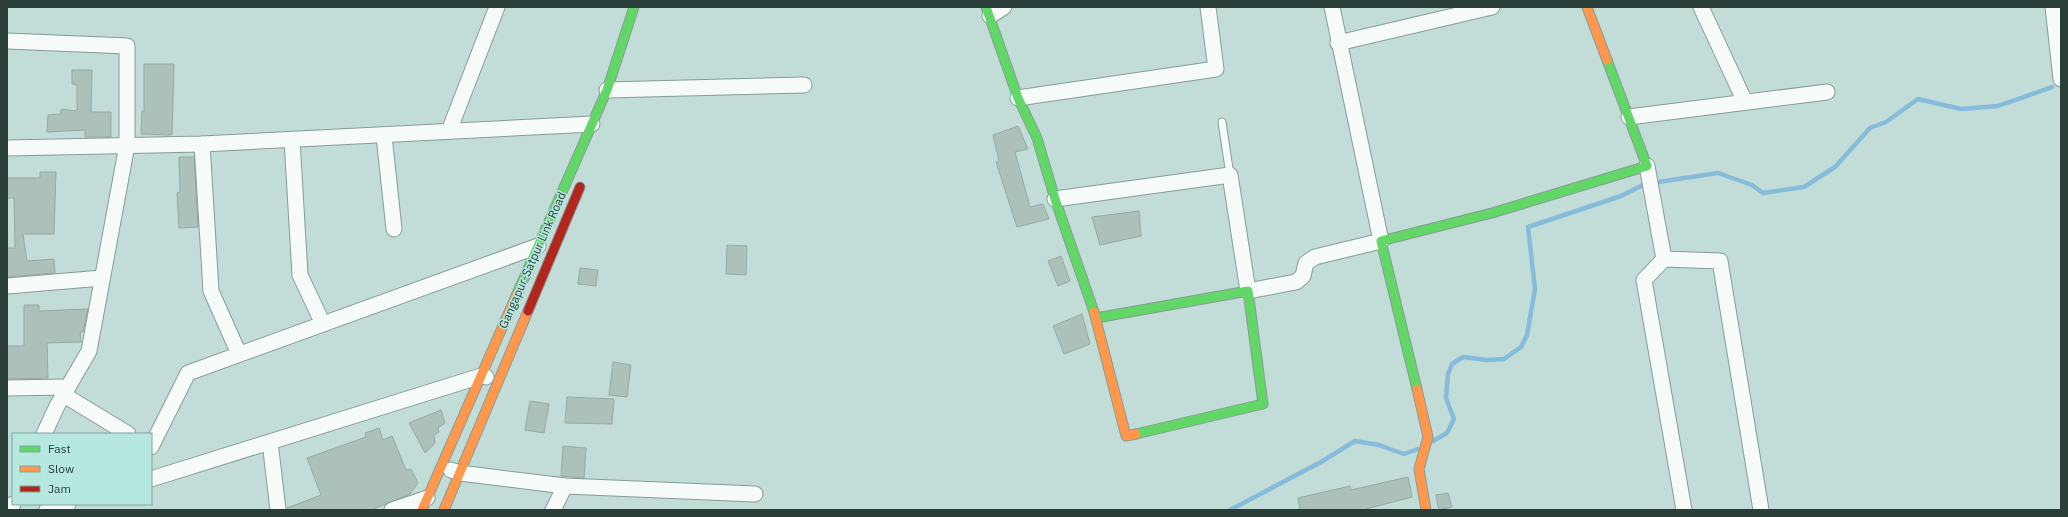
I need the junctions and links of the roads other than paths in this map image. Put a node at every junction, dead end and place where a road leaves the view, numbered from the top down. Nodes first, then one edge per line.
1 (497, 7) edge
2 (634, 7) edge
3 (1004, 7) edge
4 (1208, 7) edge
5 (1332, 7) edge
6 (1492, 7) edge
7 (1587, 7) edge
8 (1701, 7) edge
9 (2053, 7) edge
10 (988, 12) edge
11 (7, 41) edge
12 (1338, 43) junction
13 (2061, 79) edge
14 (804, 85) dead end
15 (617, 89) junction
16 (1827, 92) dead end
17 (1018, 98) junction
18 (1745, 102) junction
19 (1629, 117) junction
20 (1222, 122) dead end
21 (592, 124) junction
22 (449, 131) junction
23 (384, 136) junction
24 (292, 140) junction
25 (202, 144) junction
26 (127, 145) junction
27 (7, 148) edge
28 (1230, 175) junction
29 (584, 177) dead end
30 (1650, 178) junction
31 (1055, 199) junction
32 (394, 229) dead end
33 (1381, 241) junction
34 (538, 246) junction
35 (1664, 259) junction
36 (102, 278) junction
37 (7, 286) edge
38 (1248, 291) junction
39 (1096, 318) junction
40 (323, 324) junction
41 (239, 354) junction
42 (481, 376) junction
43 (499, 382) junction
44 (7, 388) edge
45 (66, 391) junction
46 (45, 433) edge
47 (127, 433) edge
48 (270, 442) junction
49 (152, 445) edge
50 (441, 467) junction
51 (460, 473) junction
52 (152, 479) edge
53 (565, 486) junction
54 (755, 494) dead end
55 (425, 504) edge
56 (65, 505) edge
57 (48, 510) edge
58 (278, 510) edge
59 (392, 510) edge
60 (444, 510) edge
61 (553, 510) edge
62 (1426, 510) edge
63 (1684, 510) edge
64 (1760, 510) edge

1 - 22 street
2 - 15 street, Gangapur-Satpur Link Road
3 - 10 street
4 - 17 street
5 - 12 street
6 - 12 street
7 - 19 street
8 - 18 street
9 - 13 street
10 - 17 street
11 - 26 street
12 - 33 street
14 - 15 street
15 - 21 street, Gangapur-Satpur Link Road
16 - 18 street
17 - 31 street
18 - 19 street
19 - 30 street
20 - 28 lane
21 - 22 street
21 - 34 street, Gangapur-Satpur Link Road
22 - 23 street
23 - 24 street
23 - 32 street
24 - 25 street
24 - 40 street
25 - 26 street
25 - 41 street
26 - 27 street
26 - 36 street
28 - 31 street
28 - 38 street
29 - 43 street, Gangapur-Satpur Link Road
30 - 33 street
30 - 35 street
31 - 39 street
33 - 38 street
33 - 62 street
34 - 40 street
34 - 42 street, Gangapur-Satpur Link Road
35 - 63 street
35 - 64 street
36 - 37 street
36 - 45 street
38 - 39 street
38 - 39 street
40 - 41 street
41 - 49 street
42 - 43 street
42 - 48 street
42 - 50 street, Gangapur-Satpur Link Road
43 - 51 street, Gangapur-Satpur Link Road
44 - 45 street
45 - 46 street
45 - 47 street
48 - 52 street
48 - 58 street
50 - 51 street
50 - 55 street, Gangapur-Satpur Link Road
51 - 53 street
51 - 60 street, Gangapur-Satpur Link Road
53 - 54 street
53 - 61 street
55 - 59 street
56 - 57 street

